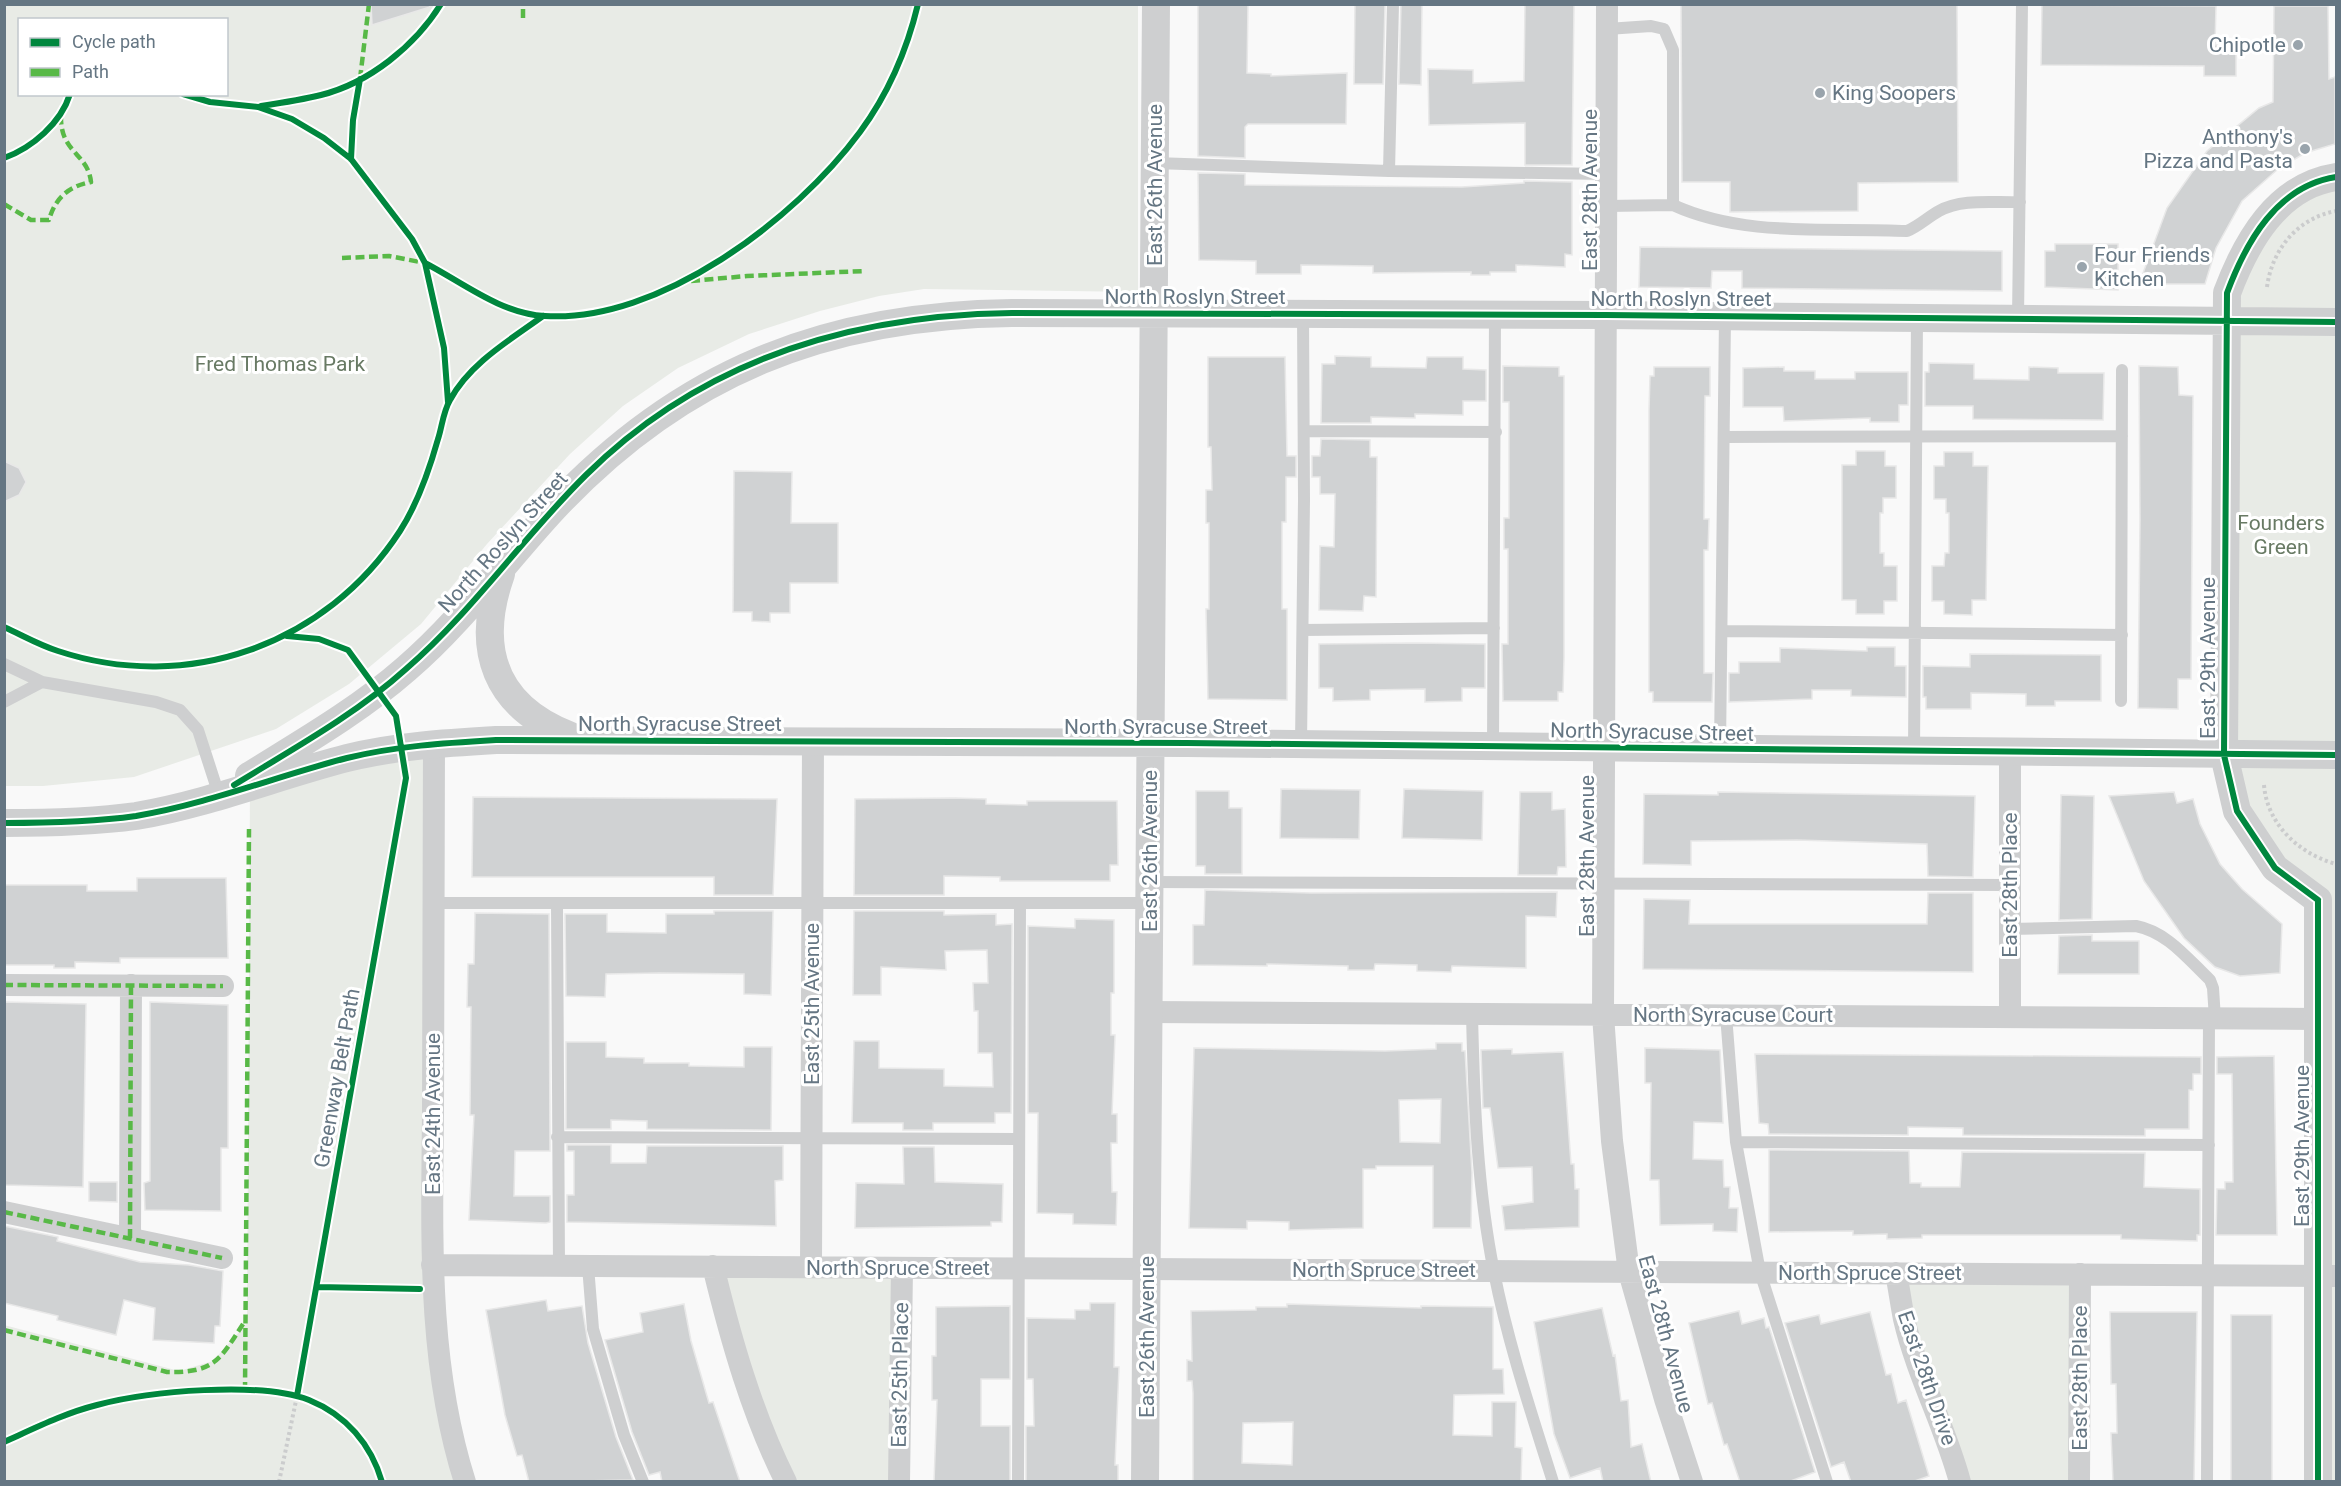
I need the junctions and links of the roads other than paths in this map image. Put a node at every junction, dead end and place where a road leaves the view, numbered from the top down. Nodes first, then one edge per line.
1 (1156, 4) edge
2 (1393, 4) edge
3 (1608, 4) edge
4 (2022, 4) edge
5 (1607, 28) junction
6 (1155, 163) junction
7 (1389, 171) junction
8 (1606, 174) junction
9 (2337, 177) edge
10 (2020, 202) junction
11 (1673, 205) junction
12 (1606, 206) junction
13 (1155, 313) junction
14 (1303, 314) junction
15 (1495, 314) junction
16 (1606, 315) junction
17 (1725, 316) junction
18 (1917, 318) junction
19 (2018, 318) junction
20 (2226, 322) junction
21 (2337, 322) edge
22 (2122, 370) dead end
23 (1304, 431) junction
24 (1496, 432) junction
25 (1916, 436) junction
26 (2122, 436) junction
27 (1724, 437) junction
28 (504, 564) junction
29 (1494, 628) junction
30 (1303, 630) junction
31 (1722, 631) junction
32 (1915, 635) junction
33 (2122, 635) junction
34 (4, 664) edge
35 (42, 682) junction
36 (2121, 701) dead end
37 (4, 702) edge
38 (580, 740) junction
39 (813, 741) junction
40 (434, 743) junction
41 (1151, 743) junction
42 (1301, 744) junction
43 (1493, 747) junction
44 (1603, 747) junction
45 (1720, 749) junction
46 (1914, 751) junction
47 (2010, 752) junction
48 (2224, 755) junction
49 (2337, 755) edge
50 (219, 795) junction
51 (4, 823) edge
52 (1603, 883) junction
53 (2010, 885) junction
54 (1150, 892) junction
55 (2327, 900) edge
56 (433, 903) junction
57 (556, 903) junction
58 (813, 903) junction
59 (1020, 903) junction
60 (2010, 929) junction
61 (4, 985) edge
62 (130, 985) junction
63 (223, 986) dead end
64 (1149, 1012) junction
65 (1472, 1014) junction
66 (1603, 1015) junction
67 (1726, 1015) junction
68 (2010, 1017) junction
69 (2212, 1018) junction
70 (2318, 1019) junction
71 (556, 1137) junction
72 (812, 1139) junction
73 (1019, 1139) junction
74 (1736, 1142) junction
75 (2209, 1145) junction
76 (4, 1212) edge
77 (130, 1238) junction
78 (222, 1258) dead end
79 (432, 1265) junction
80 (559, 1266) junction
81 (588, 1266) junction
82 (713, 1266) junction
83 (811, 1267) junction
84 (902, 1268) junction
85 (1019, 1268) junction
86 (1147, 1269) junction
87 (1494, 1271) junction
88 (1629, 1272) junction
89 (1760, 1272) junction
90 (1896, 1273) junction
91 (2080, 1274) junction
92 (2210, 1275) junction
93 (2328, 1276) edge
94 (2324, 1479) edge
95 (465, 1482) edge
96 (643, 1482) edge
97 (786, 1482) edge
98 (899, 1482) edge
99 (1018, 1482) edge
100 (1145, 1482) edge
101 (1553, 1482) edge
102 (1692, 1482) edge
103 (1827, 1482) edge
104 (1960, 1482) edge
105 (2079, 1482) edge
106 (2207, 1482) edge

1 - 6 street, East 26th Avenue
2 - 7 lane
3 - 5 street, East 28th Avenue
4 - 10 lane
5 - 8 street, East 28th Avenue
5 - 11 lane
6 - 7 lane
6 - 13 street, East 26th Avenue
7 - 8 lane
8 - 12 street, East 28th Avenue
9 - 20 street, East 29th Avenue
10 - 11 lane
10 - 19 lane
11 - 12 lane
12 - 16 street, East 28th Avenue
13 - 14 street, North Roslyn Street
13 - 28 street, North Roslyn Street
13 - 41 street, East 26th Avenue
14 - 15 street, North Roslyn Street
14 - 23 lane
15 - 16 street, North Roslyn Street
15 - 24 lane
16 - 17 street, North Roslyn Street
16 - 44 street, East 28th Avenue
17 - 18 street, North Roslyn Street
17 - 27 lane
18 - 19 street, North Roslyn Street
18 - 25 lane
19 - 20 street, North Roslyn Street
20 - 21 street, North Roslyn Street
20 - 48 street, East 29th Avenue
22 - 26 lane
23 - 24 lane
23 - 30 lane
24 - 29 lane
25 - 26 lane
25 - 27 lane
25 - 32 lane
26 - 33 lane
27 - 31 lane
28 - 38 street
28 - 50 street, North Roslyn Street
29 - 30 lane
29 - 43 lane
30 - 42 lane
31 - 32 lane
31 - 45 lane
32 - 33 lane
32 - 46 lane
33 - 36 lane
34 - 35 lane
35 - 37 lane
35 - 50 lane
38 - 39 street, North Syracuse Street
38 - 40 street, North Syracuse Street
39 - 41 street, North Syracuse Street
39 - 58 street, East 25th Avenue
40 - 50 street, North Syracuse Street
40 - 56 street, East 24th Avenue
41 - 42 street, North Syracuse Street
41 - 54 street, East 26th Avenue
42 - 43 street, North Syracuse Street
43 - 44 street, North Syracuse Street
44 - 45 street, North Syracuse Street
44 - 52 street, East 28th Avenue
45 - 46 street, North Syracuse Street
46 - 47 street, North Syracuse Street
47 - 48 street, North Syracuse Street
47 - 53 street, East 28th Place
48 - 49 street, North Syracuse Street
48 - 55 street, East 29th Avenue
50 - 51 street, North Syracuse Street
52 - 53 lane
52 - 54 lane
52 - 66 street, East 28th Avenue
53 - 60 street, East 28th Place
54 - 59 lane
54 - 64 street, East 26th Avenue
55 - 70 street, East 29th Avenue
56 - 57 lane
56 - 79 street, East 24th Avenue
57 - 58 lane
57 - 71 lane
58 - 59 lane
58 - 72 street, East 25th Avenue
59 - 73 lane
60 - 68 street, East 28th Place
60 - 69 lane
61 - 62 street
62 - 63 street
62 - 77 street
64 - 65 street, North Syracuse Court
64 - 86 street, East 26th Avenue
65 - 66 street, North Syracuse Court
65 - 87 lane
66 - 67 street, North Syracuse Court
66 - 88 street, East 28th Avenue
67 - 68 street, North Syracuse Court
67 - 74 lane
68 - 69 street, North Syracuse Court
69 - 70 street, North Syracuse Court
69 - 75 lane
70 - 93 street, East 29th Avenue
71 - 72 lane
71 - 80 lane
72 - 73 lane
72 - 83 street, East 25th Avenue
73 - 85 lane
74 - 75 lane
74 - 89 lane
75 - 92 lane
76 - 77 street
77 - 78 street
79 - 80 street, North Spruce Street
79 - 95 street, East 24th Avenue
80 - 81 street, North Spruce Street
81 - 82 street, North Spruce Street
81 - 96 lane
82 - 83 street, North Spruce Street
82 - 97 street
83 - 84 street, North Spruce Street
84 - 85 street, North Spruce Street
84 - 98 street, East 25th Place
85 - 86 street, North Spruce Street
85 - 99 lane
86 - 87 street, North Spruce Street
86 - 100 street, East 26th Avenue
87 - 88 street, North Spruce Street
87 - 101 lane
88 - 89 street, North Spruce Street
88 - 102 street, East 28th Avenue
89 - 90 street, North Spruce Street
89 - 103 lane
90 - 91 street, North Spruce Street
90 - 104 street, East 28th Drive
91 - 92 street, North Spruce Street
91 - 105 street, East 28th Place
92 - 93 street, North Spruce Street
92 - 106 lane
93 - 94 street, East 29th Avenue

